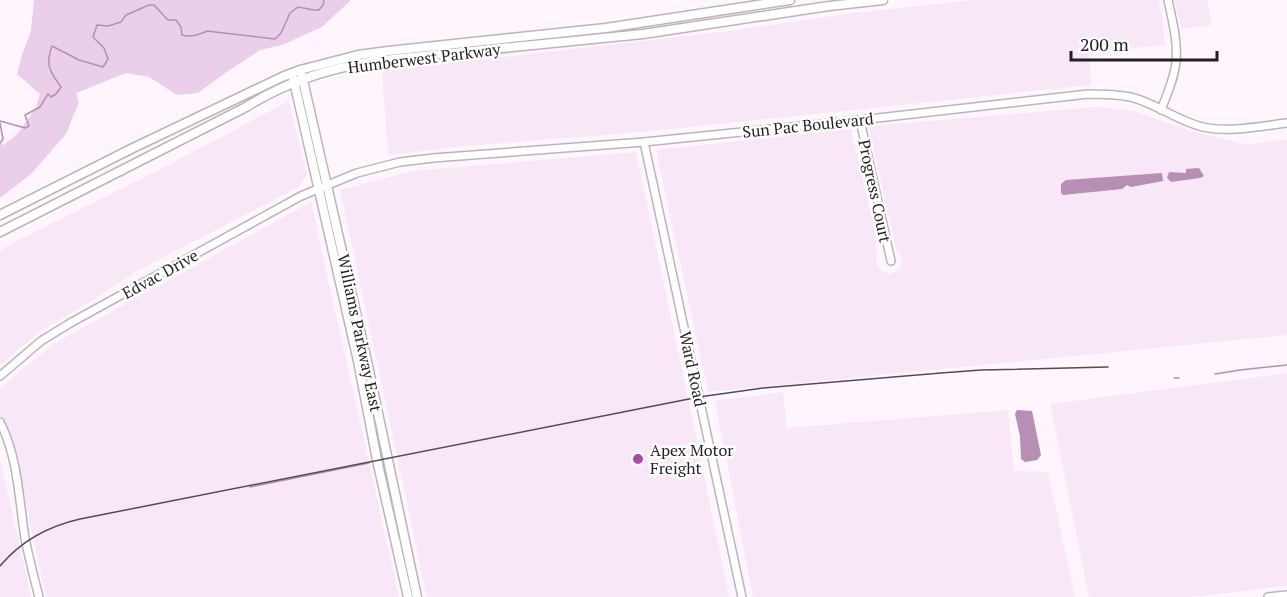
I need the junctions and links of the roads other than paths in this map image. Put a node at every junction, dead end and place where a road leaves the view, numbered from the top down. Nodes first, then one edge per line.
1 (790, 0) edge
2 (883, 0) edge
3 (1168, 0) edge
4 (298, 76) junction
5 (1161, 110) junction
6 (860, 120) junction
7 (1287, 123) edge
8 (644, 142) junction
9 (323, 187) junction
10 (0, 215) edge
11 (0, 232) edge
12 (891, 261) dead end
13 (0, 376) edge
14 (0, 422) edge
15 (1287, 595) edge
16 (39, 597) edge
17 (408, 597) edge
18 (417, 597) edge
19 (742, 597) edge
20 (1268, 597) edge

1 - 4 main road, Humberwest Parkway
2 - 4 main road, Humberwest Parkway
3 - 5 street
4 - 9 main road, Williams Parkway East
4 - 10 main road, Humberwest Parkway
4 - 11 main road, Humberwest Parkway
5 - 6 street, Sun Pac Boulevard
5 - 7 street, Sun Pac Boulevard
6 - 8 street, Sun Pac Boulevard
6 - 12 street, Progress Court
8 - 9 street, Sun Pac Boulevard
8 - 19 street, Ward Road
9 - 13 street, Edvac Drive
9 - 17 main road, Williams Parkway East
9 - 18 main road, Williams Parkway East
14 - 16 street
15 - 20 street

